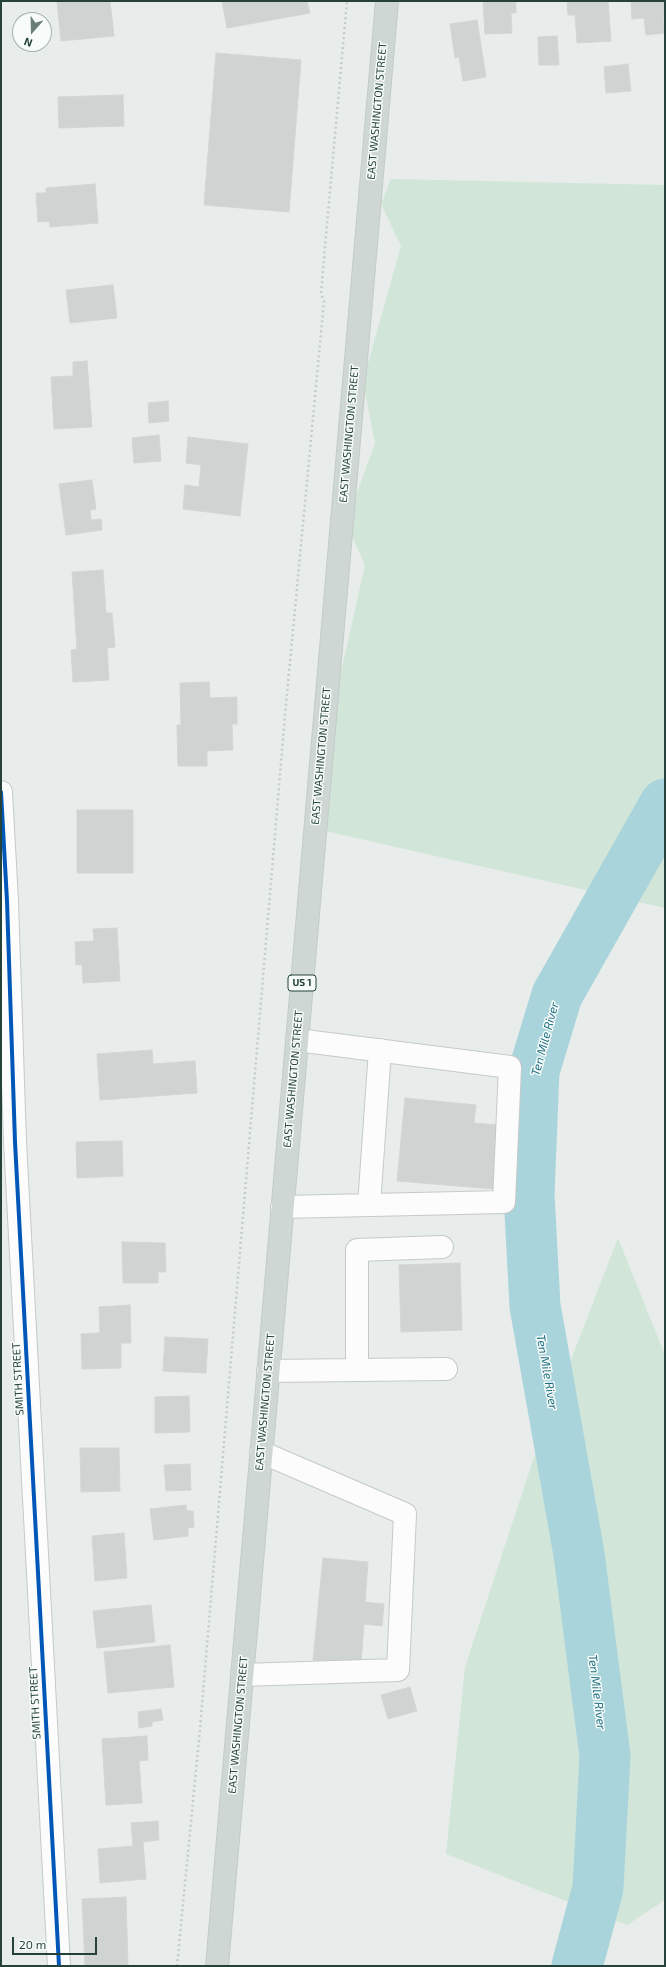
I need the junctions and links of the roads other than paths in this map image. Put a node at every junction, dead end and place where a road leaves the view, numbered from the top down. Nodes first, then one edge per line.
1 (387, 1) edge
2 (1, 792) edge
3 (297, 1040) junction
4 (380, 1050) junction
5 (369, 1205) junction
6 (282, 1207) junction
7 (442, 1246) dead end
8 (446, 1369) dead end
9 (268, 1370) junction
10 (357, 1370) junction
11 (261, 1452) junction
12 (242, 1675) junction
13 (59, 1966) edge
14 (217, 1966) edge

1 - 3 main road, EAST WASHINGTON STREET / US 1
2 - 13 street, SMITH STREET
3 - 4 street
3 - 6 main road, EAST WASHINGTON STREET / US 1
4 - 5 street
4 - 5 street
5 - 6 street
6 - 9 main road, EAST WASHINGTON STREET / US 1
7 - 10 street
8 - 10 street
9 - 10 street
9 - 11 main road, EAST WASHINGTON STREET / US 1
11 - 12 main road, EAST WASHINGTON STREET / US 1
11 - 12 street
12 - 14 main road, EAST WASHINGTON STREET / US 1

